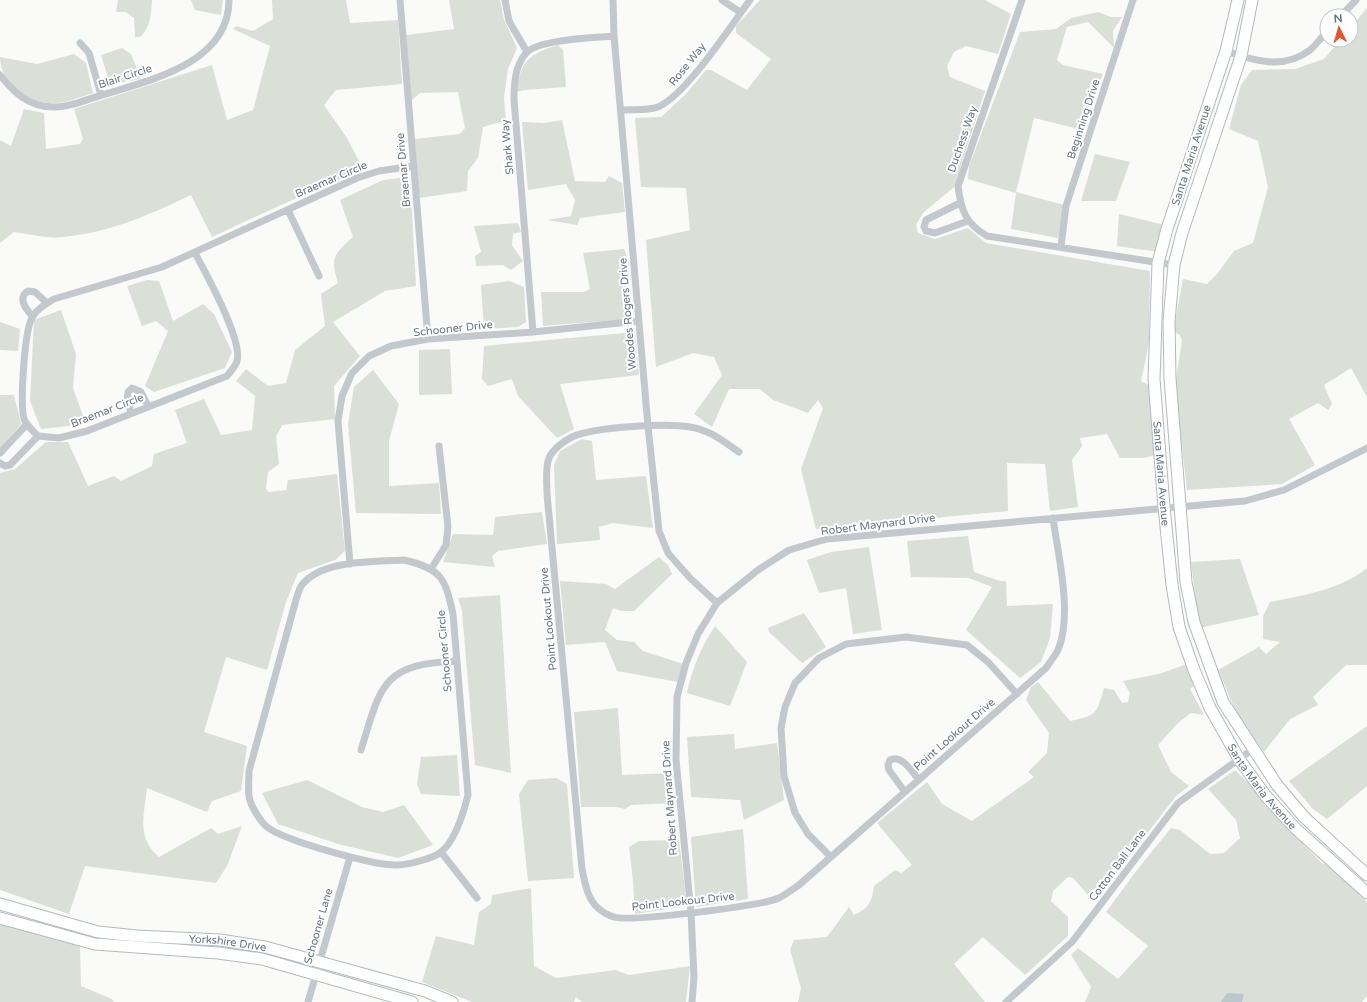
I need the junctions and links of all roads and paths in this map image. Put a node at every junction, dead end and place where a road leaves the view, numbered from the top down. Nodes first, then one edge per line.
1 (229, 0) edge
2 (400, 0) edge
3 (505, 0) edge
4 (613, 0) edge
5 (722, 0) edge
6 (750, 0) edge
7 (1022, 0) edge
8 (1133, 0) edge
9 (1238, 0) edge
10 (1252, 0) edge
11 (1356, 0) edge
12 (1348, 8) edge
13 (740, 12) junction
14 (614, 36) junction
15 (1319, 40) edge
16 (80, 43) dead end
17 (1226, 51) junction
18 (527, 52) junction
19 (1241, 56) junction
20 (0, 75) edge
21 (101, 95) junction
22 (621, 110) junction
23 (413, 166) junction
24 (960, 203) junction
25 (288, 210) junction
26 (968, 221) junction
27 (1061, 246) junction
28 (196, 253) junction
29 (1158, 263) junction
30 (1174, 265) junction
31 (320, 276) dead end
32 (47, 303) junction
33 (32, 316) junction
34 (638, 321) junction
35 (533, 332) junction
36 (428, 339) junction
37 (148, 406) junction
38 (131, 412) junction
39 (26, 424) junction
40 (648, 426) junction
41 (38, 436) junction
42 (439, 446) dead end
43 (1367, 448) edge
44 (738, 452) dead end
45 (0, 453) edge
46 (0, 463) edge
47 (1179, 506) junction
48 (1164, 507) junction
49 (1053, 518) junction
50 (350, 564) junction
51 (431, 569) junction
52 (717, 603) junction
53 (456, 661) junction
54 (1017, 694) junction
55 (1223, 702) junction
56 (1210, 708) junction
57 (1253, 749) junction
58 (361, 750) dead end
59 (1239, 759) junction
60 (919, 780) junction
61 (905, 792) junction
62 (1304, 817) junction
63 (1295, 828) junction
64 (441, 852) junction
65 (350, 857) junction
66 (831, 857) junction
67 (1354, 864) junction
68 (1344, 873) junction
69 (1367, 875) edge
70 (1367, 893) edge
71 (477, 898) dead end
72 (0, 904) edge
73 (691, 912) junction
74 (0, 918) edge
75 (320, 962) junction
76 (316, 974) junction
77 (308, 1002) edge
78 (412, 1002) edge
79 (452, 1002) edge
80 (692, 1002) edge
81 (1006, 1002) edge

1 - 21 street, Blair Circle
2 - 23 street, Braemar Drive
3 - 18 street
4 - 14 street, Woodes Rogers Drive
5 - 13 street
6 - 13 street, Rose Way
7 - 24 street, Duchess Way
8 - 27 street, Beginning Drive
9 - 17 street, Santa Maria Avenue
10 - 19 street, Santa Maria Avenue
11 - 12 street
13 - 22 street, Rose Way
14 - 18 street
14 - 22 street, Woodes Rogers Drive
15 - 19 street
16 - 21 street
17 - 19 street
17 - 29 street, Santa Maria Avenue
18 - 35 street, Shark Way
19 - 30 street, Santa Maria Avenue
20 - 21 street, Blair Circle
22 - 34 street, Woodes Rogers Drive
23 - 25 street, Braemar Circle
23 - 36 street, Braemar Drive
24 - 26 street, Duchess Way
24 - 26 street
25 - 28 street, Braemar Circle
25 - 31 street
26 - 27 street, Duchess Way
27 - 29 street, Duchess Way
28 - 32 street, Braemar Circle
28 - 37 street, Braemar Circle
29 - 30 street, Duchess Way
29 - 48 street, Santa Maria Avenue
30 - 47 street, Santa Maria Avenue
32 - 33 street, Braemar Circle
32 - 33 street
33 - 39 street
34 - 35 street, Schooner Drive
34 - 40 street, Woodes Rogers Drive
35 - 36 street, Schooner Drive
36 - 50 street, Schooner Drive
37 - 38 street, Braemar Circle
37 - 38 street
38 - 41 street, Braemar Circle
39 - 41 street
39 - 45 street
40 - 44 street, Point Lookout Drive
40 - 52 street, Woodes Rogers Drive
40 - 73 street, Point Lookout Drive
41 - 46 street
42 - 51 street
43 - 47 street, Robert Maynard Drive
47 - 48 street, Robert Maynard Drive
47 - 55 street, Santa Maria Avenue
48 - 49 street, Robert Maynard Drive
48 - 56 street, Santa Maria Avenue
49 - 52 street, Robert Maynard Drive
49 - 54 street, Point Lookout Drive
50 - 51 street
50 - 65 street
51 - 53 street, Schooner Circle
52 - 73 street, Robert Maynard Drive
53 - 58 street
53 - 64 street, Schooner Circle
54 - 60 street, Point Lookout Drive
54 - 66 street
55 - 56 street
55 - 57 street, Santa Maria Avenue
56 - 59 street, Santa Maria Avenue
57 - 59 street, Cotton Ball Lane
57 - 62 street, Santa Maria Avenue
59 - 63 street, Santa Maria Avenue
59 - 81 street, Cotton Ball Lane
60 - 61 street, Point Lookout Drive
60 - 61 street
61 - 66 street, Point Lookout Drive
62 - 63 street
62 - 67 street, Santa Maria Avenue
63 - 68 street, Santa Maria Avenue
64 - 65 street
64 - 71 street
65 - 75 street, Schooner Lane
66 - 73 street, Point Lookout Drive
67 - 68 street
67 - 69 street, Santa Maria Avenue
68 - 70 street, Santa Maria Avenue
72 - 75 street, Yorkshire Drive
73 - 80 street, Robert Maynard Drive
74 - 76 street, Yorkshire Drive
75 - 76 street, Schooner Lane
75 - 79 street, Yorkshire Drive
76 - 77 street, Schooner Lane
76 - 78 street, Yorkshire Drive

